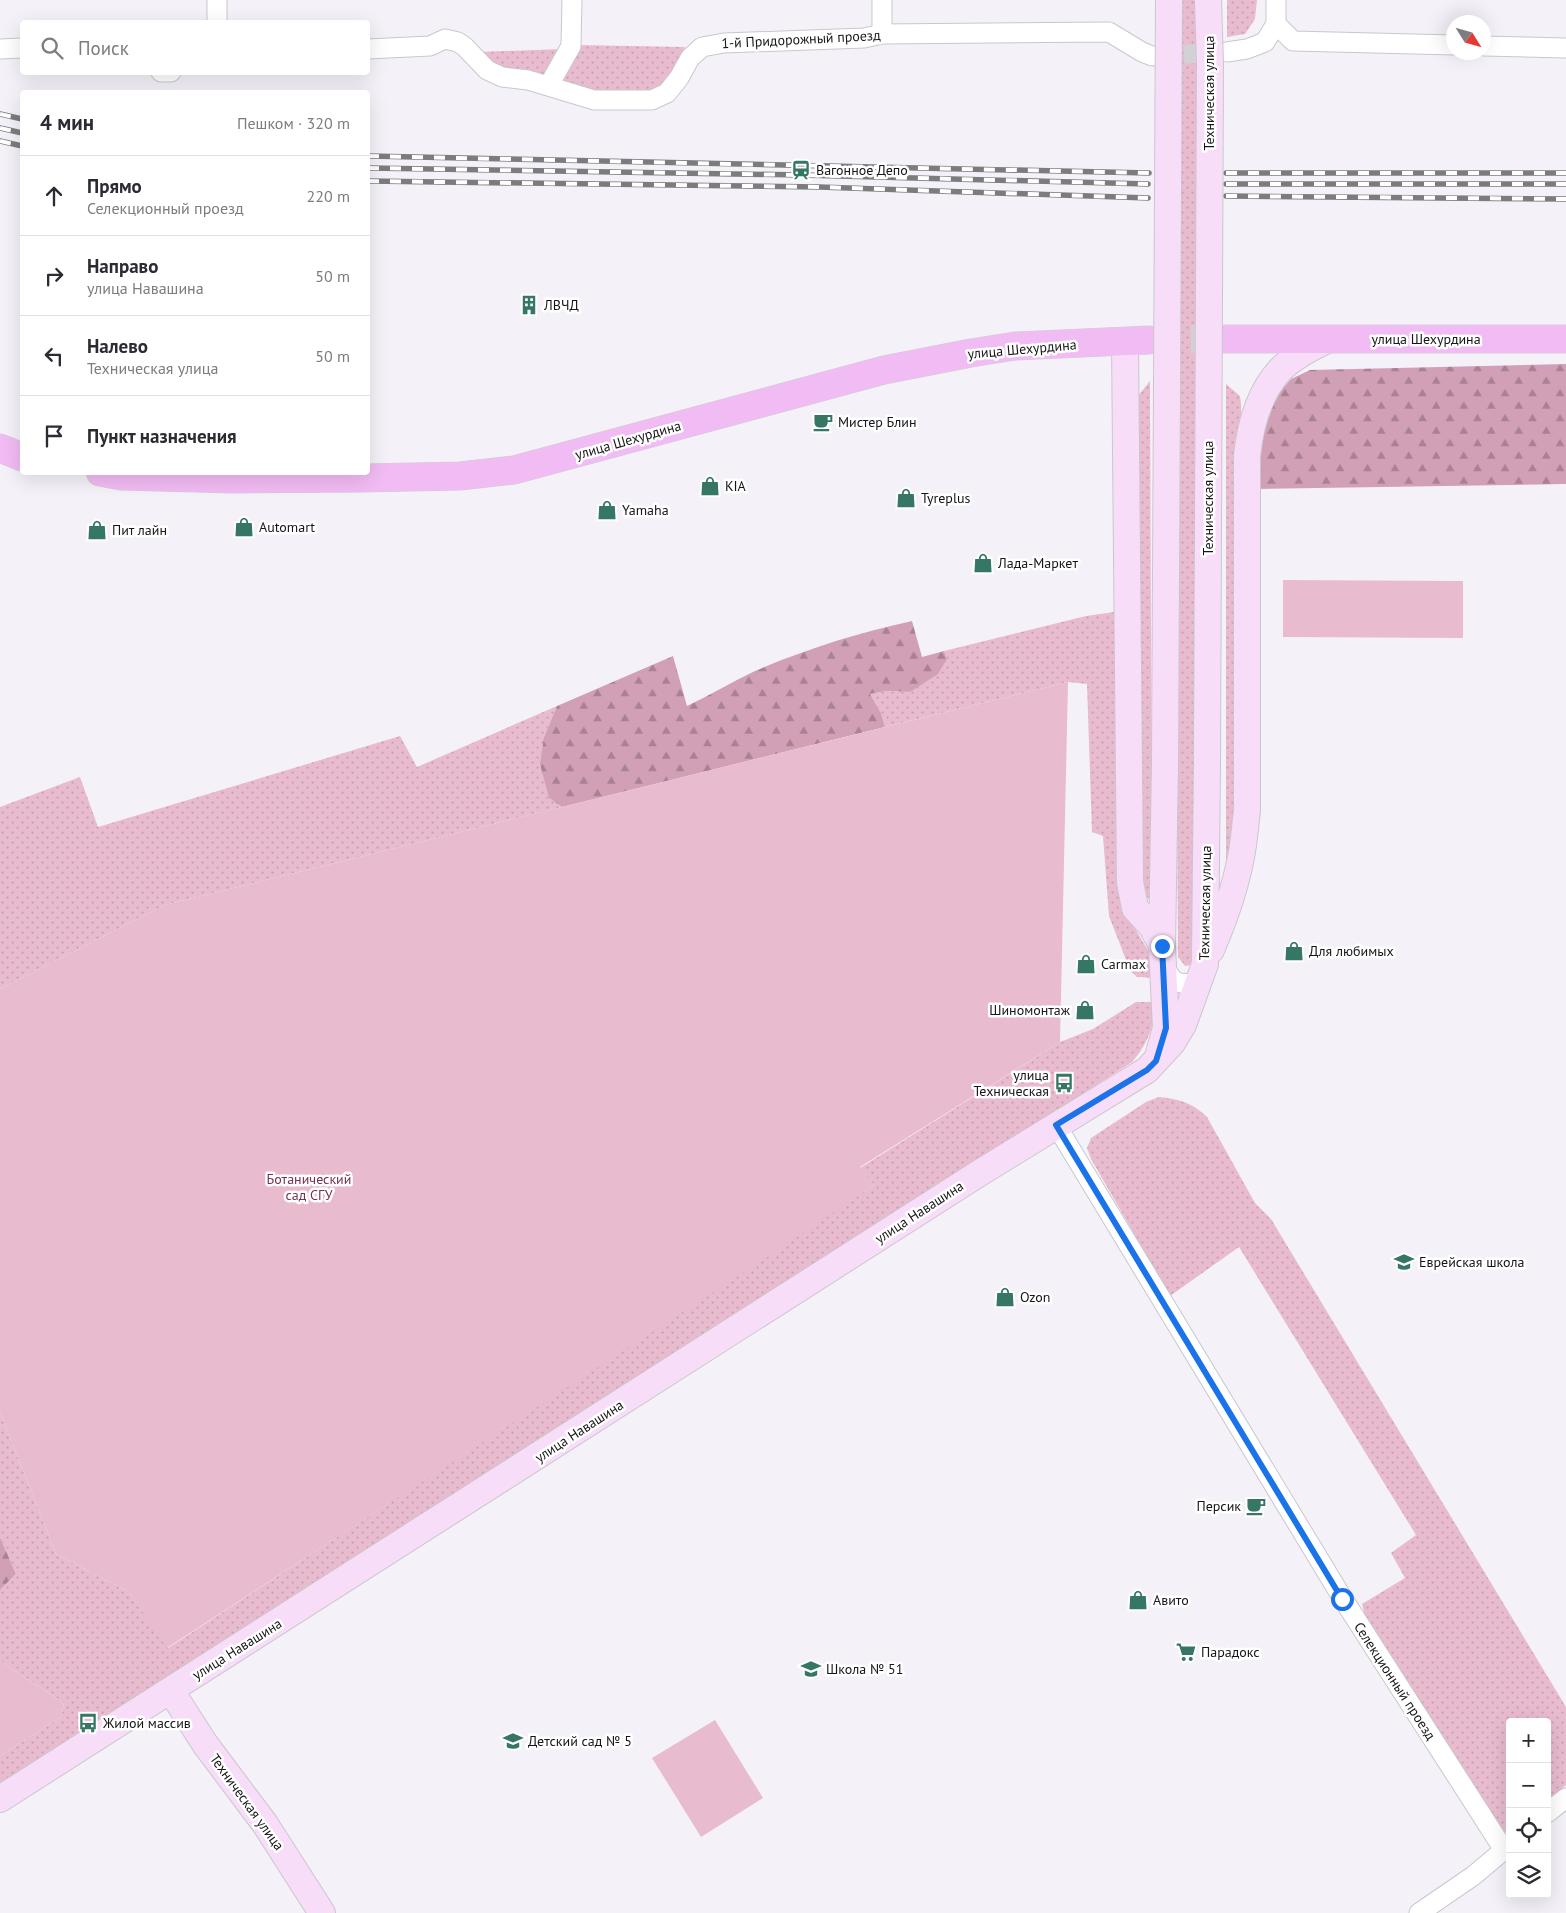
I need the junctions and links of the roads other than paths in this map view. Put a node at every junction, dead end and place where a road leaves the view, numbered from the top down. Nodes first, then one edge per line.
1 (217, 0) edge
2 (572, 0) edge
3 (882, 0) edge
4 (1169, 0) edge
5 (1208, 0) edge
6 (1276, 0) edge
7 (217, 20) edge
8 (1276, 24) junction
9 (882, 34) junction
10 (1446, 46) edge
11 (1491, 46) edge
12 (20, 48) edge
13 (1566, 48) edge
14 (0, 49) edge
15 (370, 49) edge
16 (1227, 52) tunnel mouth
17 (1152, 56) tunnel mouth
18 (549, 85) junction
19 (1329, 338) junction
20 (1226, 339) tunnel mouth
21 (1566, 339) edge
22 (1137, 340) joint
23 (0, 448) edge
24 (20, 455) edge
25 (116, 475) edge
26 (1163, 955) junction
27 (1204, 968) junction
28 (1156, 1061) junction
29 (1056, 1125) junction
30 (171, 1690) junction
31 (1566, 1798) edge
32 (0, 1799) edge
33 (1551, 1810) edge
34 (1506, 1845) edge
35 (1506, 1848) edge
36 (322, 1913) edge
37 (1419, 1913) edge

1 - 7 street
2 - 18 street
3 - 9 street
4 - 26 main road, bridge
5 - 27 main road, Техническая улица, bridge
6 - 8 street
8 - 10 street
8 - 16 street
9 - 17 street, 1-й Придорожный проезд
9 - 18 street, 1-й Придорожный проезд
11 - 13 street
12 - 14 street
15 - 18 street, 1-й Придорожный проезд
19 - 20 main road, улица Шехурдина
19 - 21 main road, улица Шехурдина
19 - 27 main road
22 - 25 main road, улица Шехурдина
22 - 26 main road
23 - 24 main road
26 - 27 street
26 - 28 main road
27 - 28 main road, Техническая улица
28 - 29 main road, улица Навашина
29 - 30 main road, улица Навашина
29 - 34 street, Селекционный проезд
30 - 32 main road, улица Навашина
30 - 36 main road, Техническая улица
31 - 33 street
35 - 37 street

